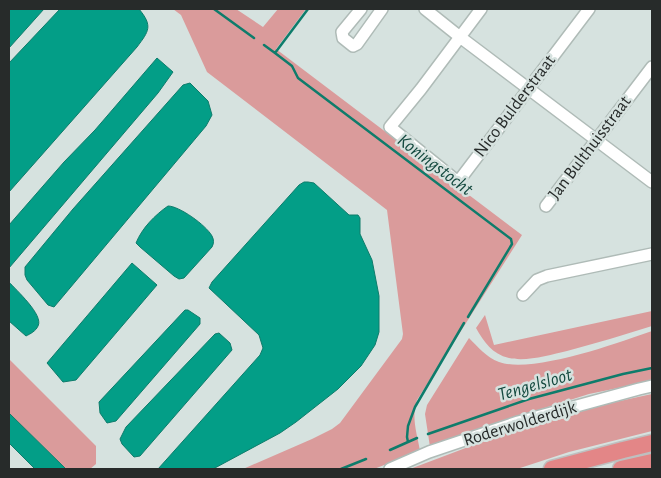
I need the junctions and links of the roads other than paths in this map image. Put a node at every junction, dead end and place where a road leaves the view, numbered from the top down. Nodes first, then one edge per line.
1 (361, 9) edge
2 (382, 9) edge
3 (426, 9) edge
4 (481, 9) edge
5 (589, 9) edge
6 (460, 37) junction
7 (652, 67) edge
8 (528, 89) junction
9 (596, 140) junction
10 (652, 182) edge
11 (546, 206) dead end
12 (652, 254) edge
13 (523, 295) dead end
14 (652, 386) edge
15 (652, 443) edge
16 (652, 462) edge
17 (390, 469) edge
18 (552, 469) edge
19 (621, 469) edge

1 - 2 street
3 - 6 street
4 - 6 street
5 - 8 street, Nico Bulderstraat
6 - 8 street
6 - 8 street, Nico Bulderstraat
7 - 9 street, Jan Bulthuisstraat
8 - 9 street
9 - 10 street
9 - 11 street, Jan Bulthuisstraat
12 - 13 street
14 - 17 street, Roderwolderdijk
15 - 18 highway
16 - 19 highway

